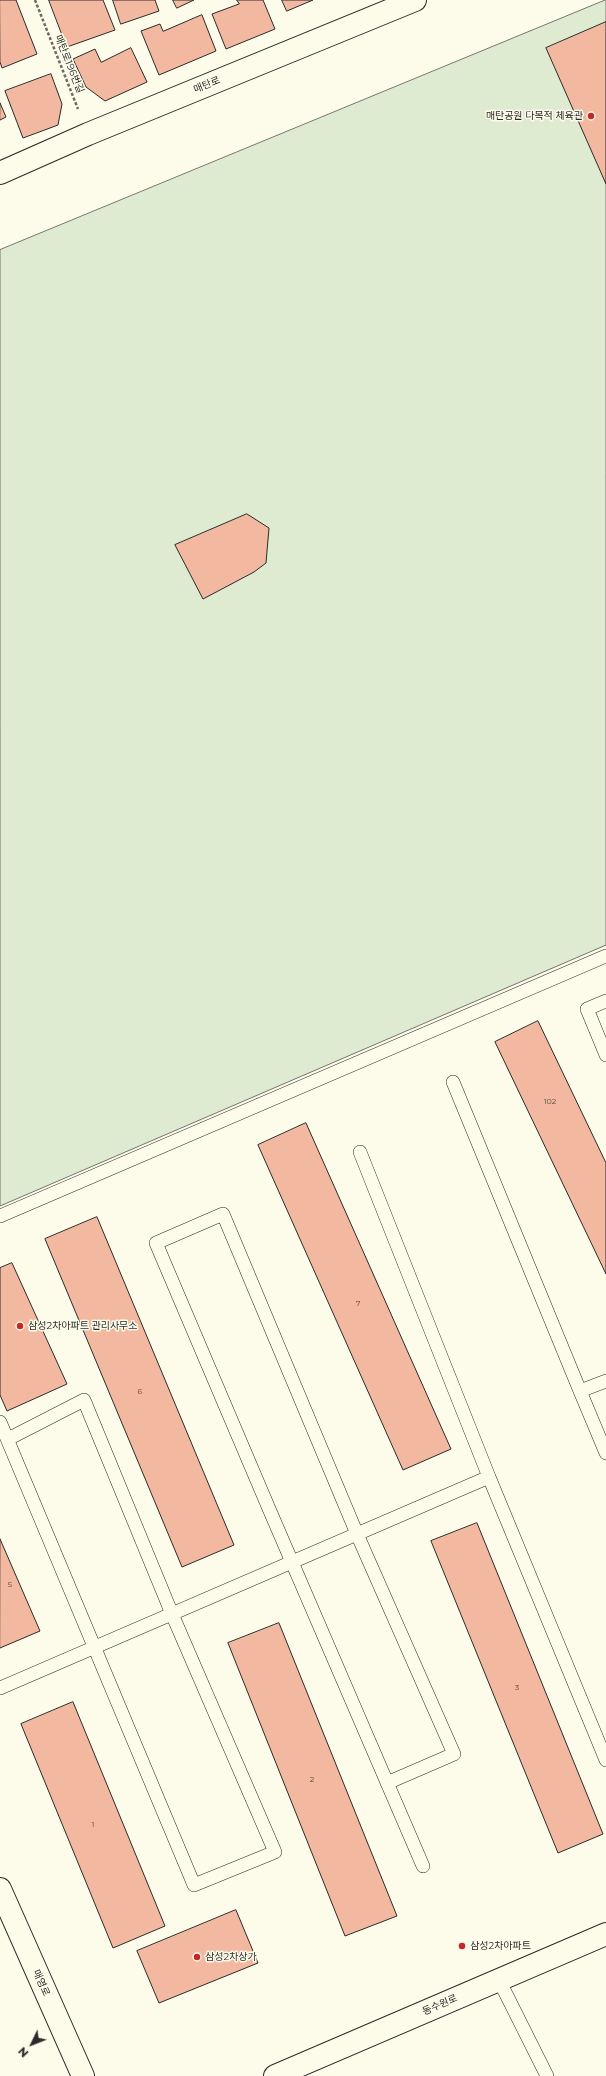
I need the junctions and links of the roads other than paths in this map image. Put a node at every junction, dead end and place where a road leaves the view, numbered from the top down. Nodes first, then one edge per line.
1 (415, 0) edge
2 (0, 173) edge
3 (606, 956) edge
4 (606, 1001) edge
5 (606, 1055) edge
6 (454, 1082) dead end
7 (360, 1152) dead end
8 (0, 1216) edge
9 (606, 1381) edge
10 (580, 1391) junction
11 (0, 1422) edge
12 (8, 1439) junction
13 (606, 1453) edge
14 (489, 1477) junction
15 (356, 1534) junction
16 (292, 1562) junction
17 (172, 1614) junction
18 (94, 1647) junction
19 (0, 1688) edge
20 (606, 1760) edge
21 (387, 1783) junction
22 (423, 1866) dead end
23 (0, 1889) edge
24 (606, 1934) edge
25 (499, 1980) junction
26 (83, 2076) edge
27 (275, 2076) edge
28 (547, 2076) edge

1 - 2 street, 매탄로
3 - 8 lane
4 - 5 lane
6 - 10 lane
7 - 14 lane
9 - 10 lane
10 - 13 lane
11 - 12 lane
12 - 17 lane
12 - 18 lane
14 - 15 lane
14 - 20 lane
15 - 16 lane
15 - 16 lane
15 - 21 lane
16 - 17 lane
16 - 21 lane
17 - 18 lane
17 - 18 lane
18 - 19 lane
21 - 22 lane
23 - 26 street, 매영로
24 - 25 street, 동수원로
25 - 27 street, 동수원로
25 - 28 lane

